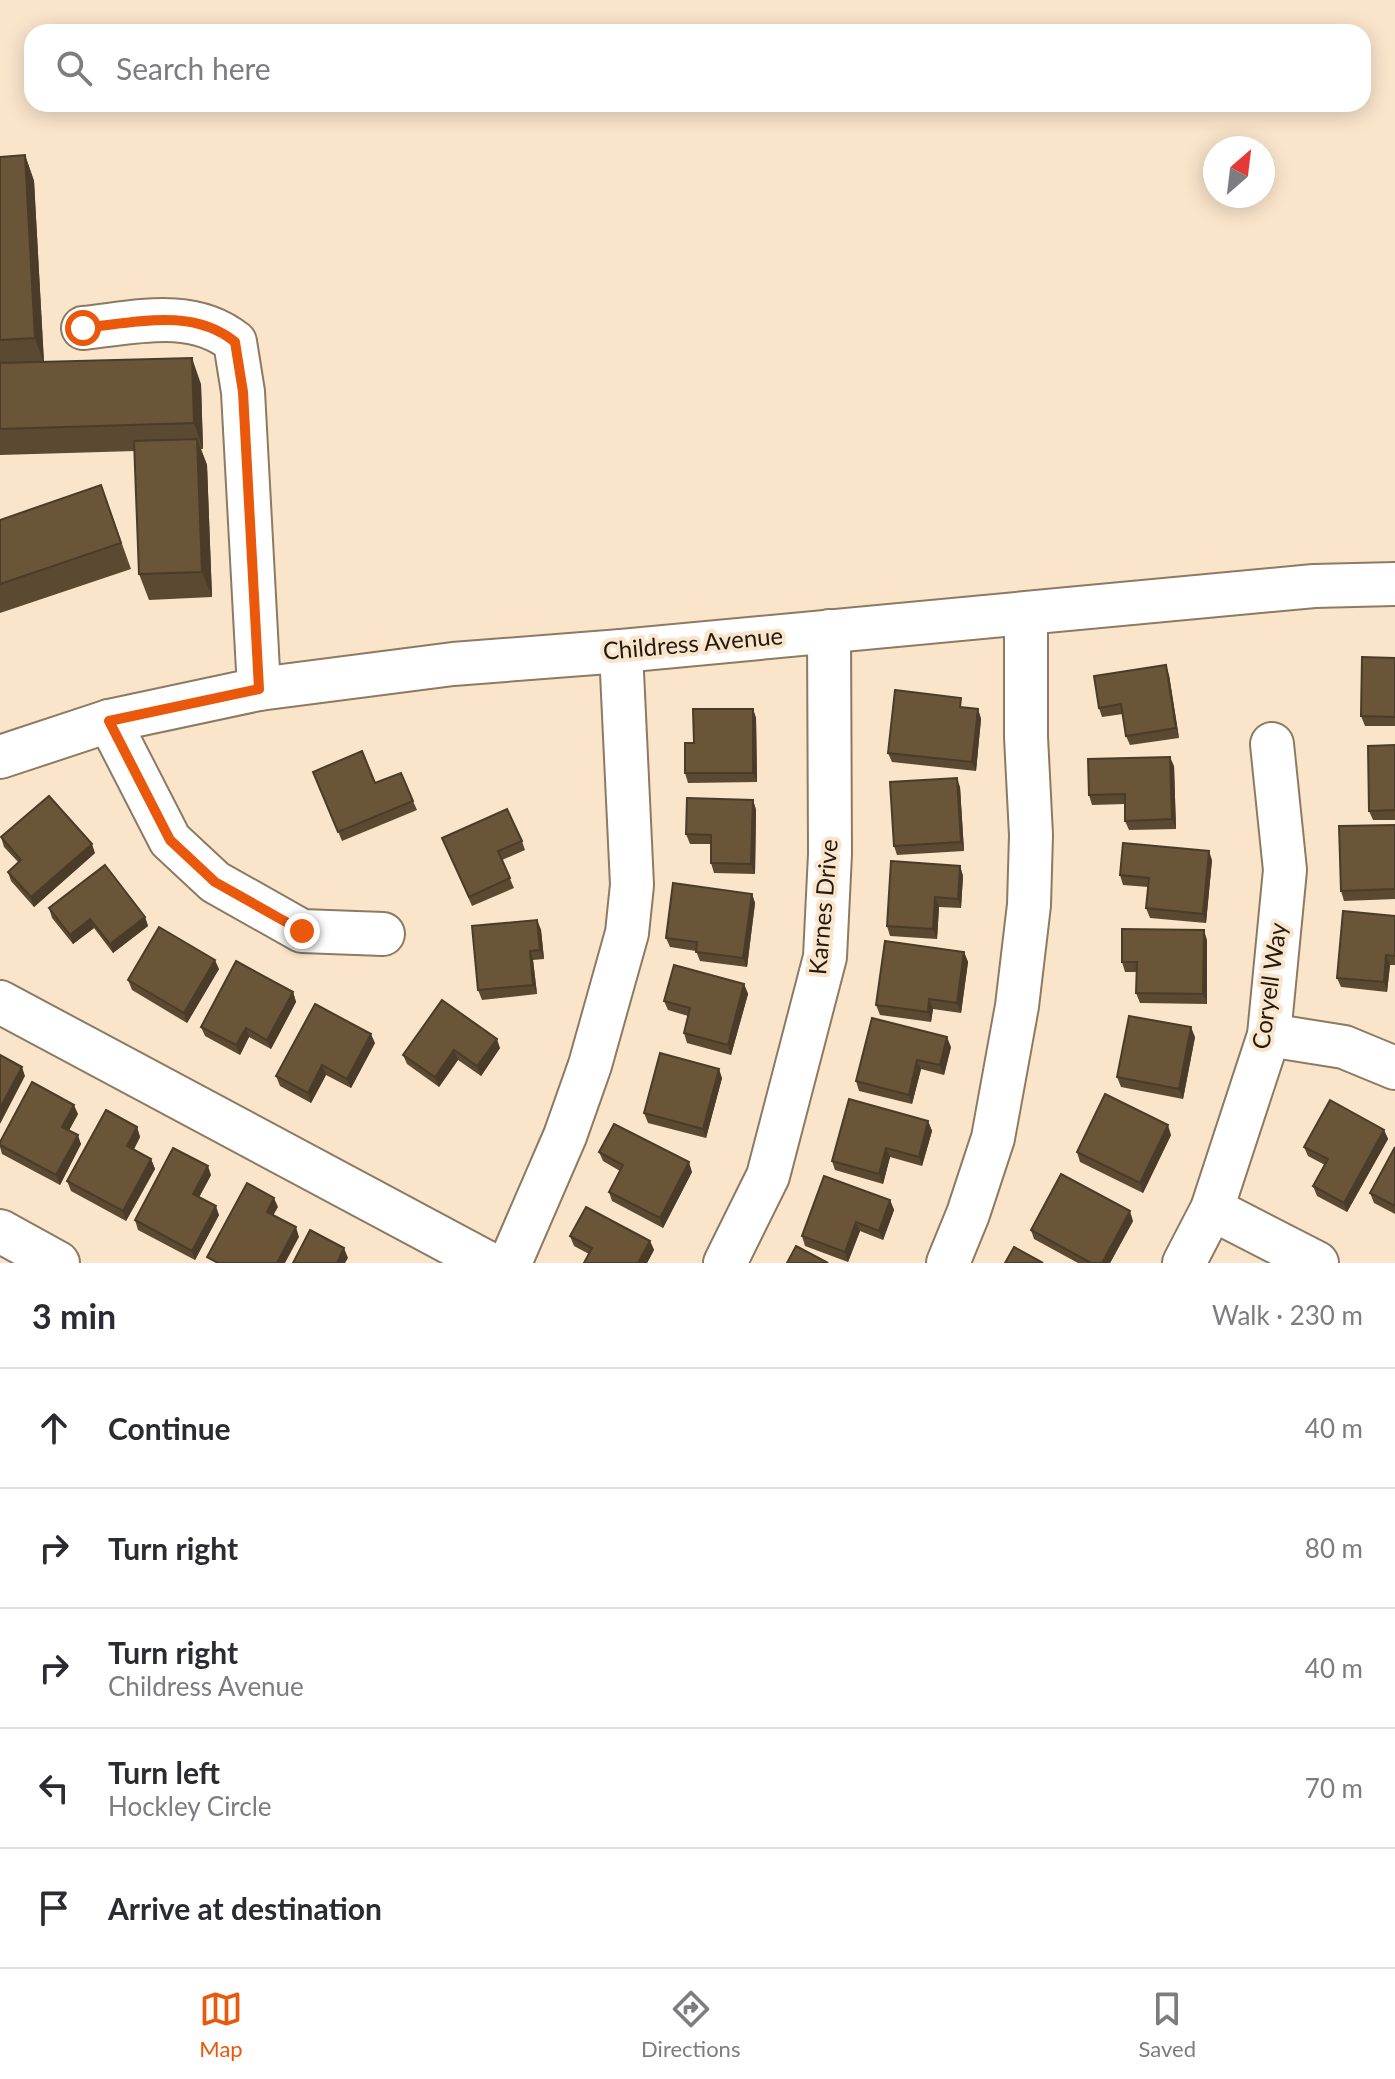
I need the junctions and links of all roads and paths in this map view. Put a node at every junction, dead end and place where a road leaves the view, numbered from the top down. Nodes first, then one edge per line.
1 (83, 328) dead end
2 (1395, 584) edge
3 (1026, 614) junction
4 (829, 631) junction
5 (621, 651) junction
6 (259, 689) junction
7 (109, 721) junction
8 (1272, 744) dead end
9 (0, 757) edge
10 (383, 934) dead end
11 (0, 1002) edge
12 (1269, 1035) junction
13 (1395, 1068) edge
14 (1212, 1209) junction
15 (0, 1231) edge
16 (58, 1263) edge
17 (488, 1263) edge
18 (510, 1263) edge
19 (725, 1263) edge
20 (948, 1263) edge
21 (1184, 1263) edge
22 (1317, 1263) edge

1 - 6 street
2 - 3 street, Childress Avenue
3 - 4 street, Childress Avenue
3 - 20 street
4 - 5 street, Childress Avenue
4 - 19 street, Karnes Drive
5 - 6 street, Childress Avenue
5 - 18 street
6 - 7 street, Childress Avenue
7 - 9 street, Childress Avenue
7 - 10 street
8 - 12 street, Coryell Way
11 - 17 street
12 - 13 street
12 - 14 street, Coryell Way
14 - 21 street, Coryell Way
14 - 22 street
15 - 16 street

